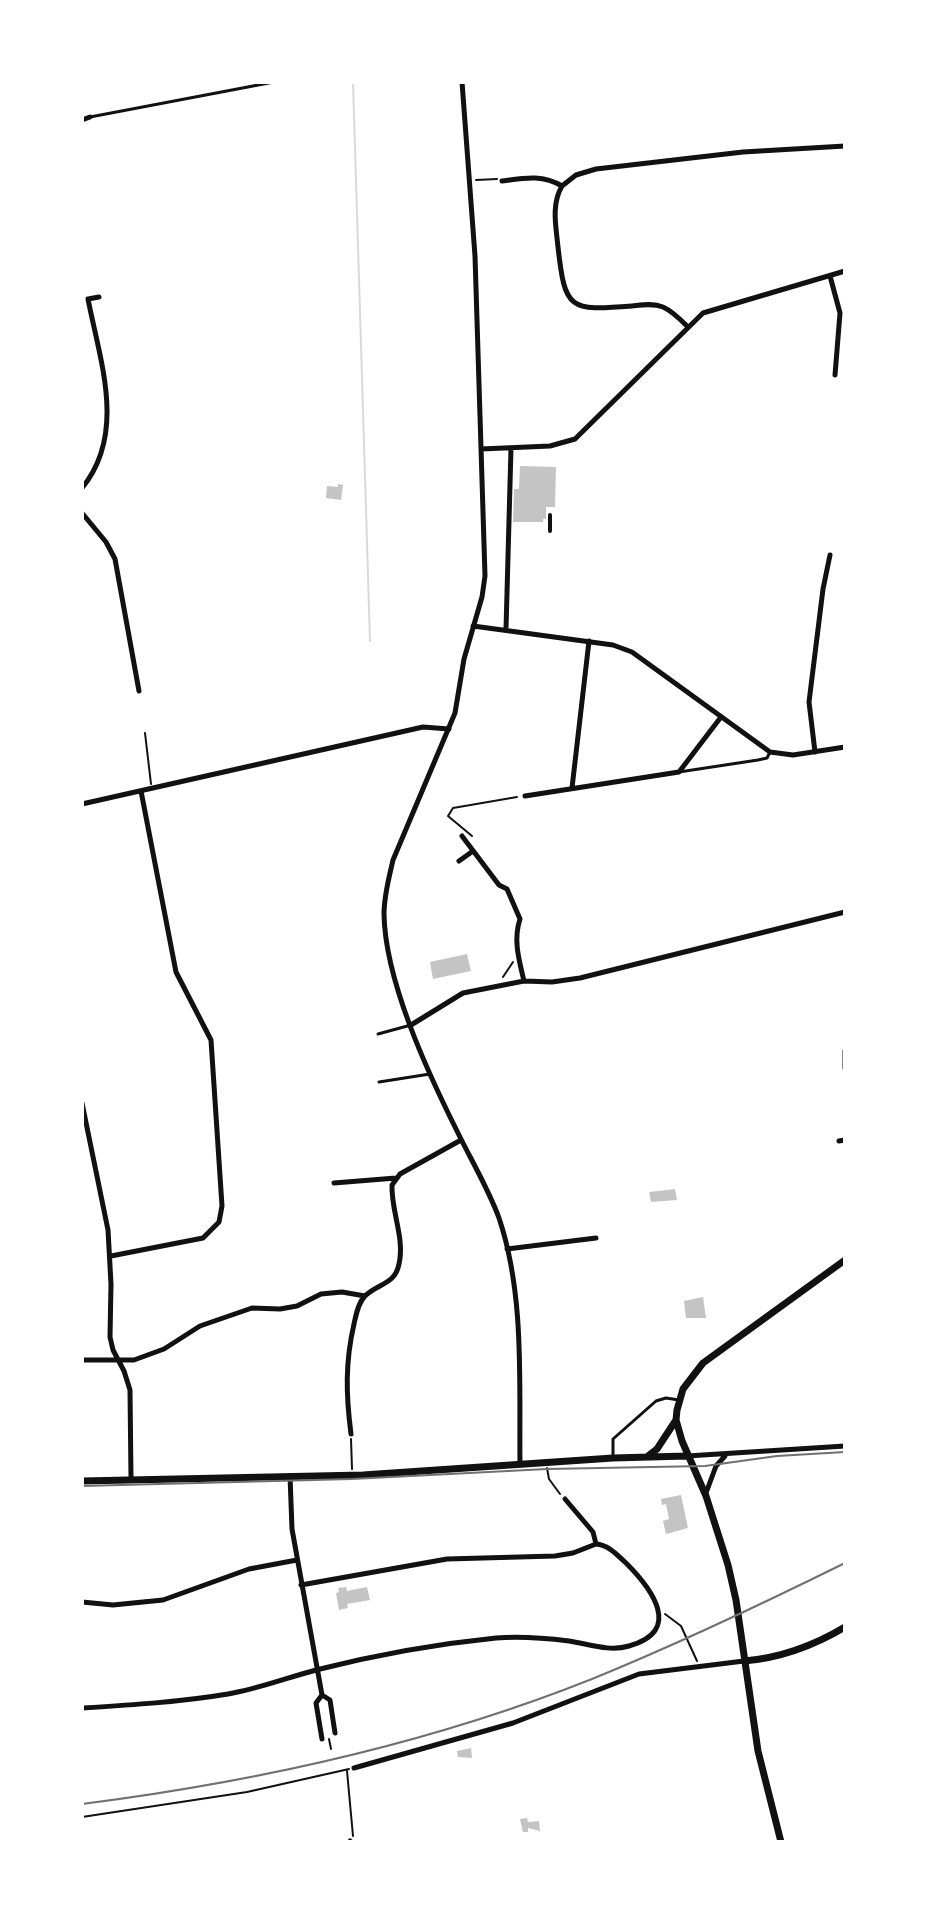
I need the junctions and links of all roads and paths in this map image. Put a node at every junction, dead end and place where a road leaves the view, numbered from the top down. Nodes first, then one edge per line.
1 (274, 82) edge
2 (462, 82) edge
3 (90, 117) joint
4 (82, 120) edge
5 (845, 146) edge
6 (470, 180) junction
7 (502, 181) joint
8 (562, 186) junction
9 (845, 271) edge
10 (830, 276) junction
11 (99, 297) dead end
12 (687, 326) junction
13 (835, 375) dead end
14 (511, 448) junction
15 (481, 449) junction
16 (82, 488) edge
17 (82, 513) edge
18 (550, 515) dead end
19 (550, 531) dead end
20 (830, 555) dead end
21 (473, 626) junction
22 (506, 629) junction
23 (589, 641) junction
24 (139, 691) dead end
25 (721, 717) junction
26 (449, 729) junction
27 (145, 733) dead end
28 (845, 747) edge
29 (770, 752) junction
30 (815, 752) junction
31 (679, 772) junction
32 (572, 788) junction
33 (152, 789) junction
34 (141, 791) junction
35 (525, 796) joint
36 (82, 804) edge
37 (462, 836) dead end
38 (469, 844) junction
39 (473, 851) junction
40 (459, 861) dead end
41 (845, 912) edge
42 (517, 954) junction
43 (524, 981) junction
44 (499, 984) junction
45 (411, 1025) junction
46 (378, 1034) dead end
47 (845, 1051) edge
48 (845, 1068) edge
49 (431, 1074) junction
50 (379, 1082) dead end
51 (82, 1103) edge
52 (461, 1140) junction
53 (85, 1143) edge
54 (396, 1178) junction
55 (334, 1183) dead end
56 (596, 1238) dead end
57 (507, 1249) junction
58 (111, 1256) junction
59 (845, 1260) edge
60 (365, 1296) junction
61 (82, 1360) edge
62 (118, 1361) junction
63 (679, 1400) junction
64 (676, 1420) junction
65 (351, 1434) joint
66 (845, 1446) edge
67 (687, 1456) junction
68 (726, 1456) junction
69 (647, 1457) junction
70 (613, 1458) junction
71 (547, 1463) junction
72 (520, 1466) junction
73 (352, 1475) junction
74 (290, 1476) junction
75 (131, 1478) junction
76 (82, 1481) edge
77 (706, 1496) junction
78 (565, 1499) joint
79 (596, 1544) junction
80 (297, 1560) junction
81 (301, 1585) junction
82 (82, 1602) edge
83 (659, 1610) junction
84 (845, 1627) edge
85 (744, 1661) junction
86 (699, 1665) junction
87 (317, 1670) junction
88 (322, 1695) junction
89 (82, 1708) edge
90 (335, 1733) dead end
91 (322, 1739) dead end
92 (354, 1768) dead end
93 (82, 1817) edge
94 (350, 1841) edge
95 (781, 1842) edge

1 - 3 lane
2 - 6 street
3 - 4 street
5 - 8 street
6 - 7 path
6 - 15 street
7 - 8 street
8 - 12 street
9 - 10 street
10 - 12 street
10 - 13 street
11 - 16 street
12 - 14 street
14 - 15 street
14 - 22 street
15 - 21 street
17 - 24 street
18 - 19 street
20 - 30 street
21 - 22 street
21 - 26 street
22 - 23 street
23 - 25 street
23 - 32 street
25 - 29 street
25 - 31 street
26 - 33 street
26 - 45 street
27 - 33 path
28 - 30 street
29 - 30 street
29 - 31 lane
31 - 32 street
32 - 35 street
33 - 34 street
34 - 36 street
34 - 58 street
35 - 38 path
37 - 38 street
38 - 39 street
39 - 40 street
39 - 42 street
41 - 43 street
42 - 43 street
42 - 44 path
43 - 44 street
44 - 45 street
45 - 46 lane
45 - 49 street
47 - 48 street
49 - 50 lane
49 - 52 street
51 - 53 street
52 - 54 street
52 - 57 street
53 - 58 street
54 - 55 street
54 - 60 street
56 - 57 street
57 - 72 street
58 - 62 street
59 - 63 main road
60 - 62 street
60 - 65 street
61 - 62 street
62 - 75 street
63 - 64 main road
63 - 70 lane
64 - 67 main road
64 - 69 main road
65 - 73 path
66 - 68 street
67 - 68 street
67 - 69 main road
67 - 77 main road
68 - 77 street
69 - 70 main road
70 - 71 main road
71 - 72 main road
71 - 78 path
72 - 73 main road
73 - 74 main road
74 - 75 main road
74 - 80 street
75 - 76 main road
77 - 85 main road
78 - 79 street
79 - 81 street
79 - 83 street
80 - 81 street
80 - 82 street
81 - 87 street
83 - 86 path
83 - 87 street
84 - 85 main road
85 - 86 street
85 - 95 main road
86 - 92 street
87 - 88 street
87 - 89 street
88 - 90 street
88 - 91 street
93 - 94 path

